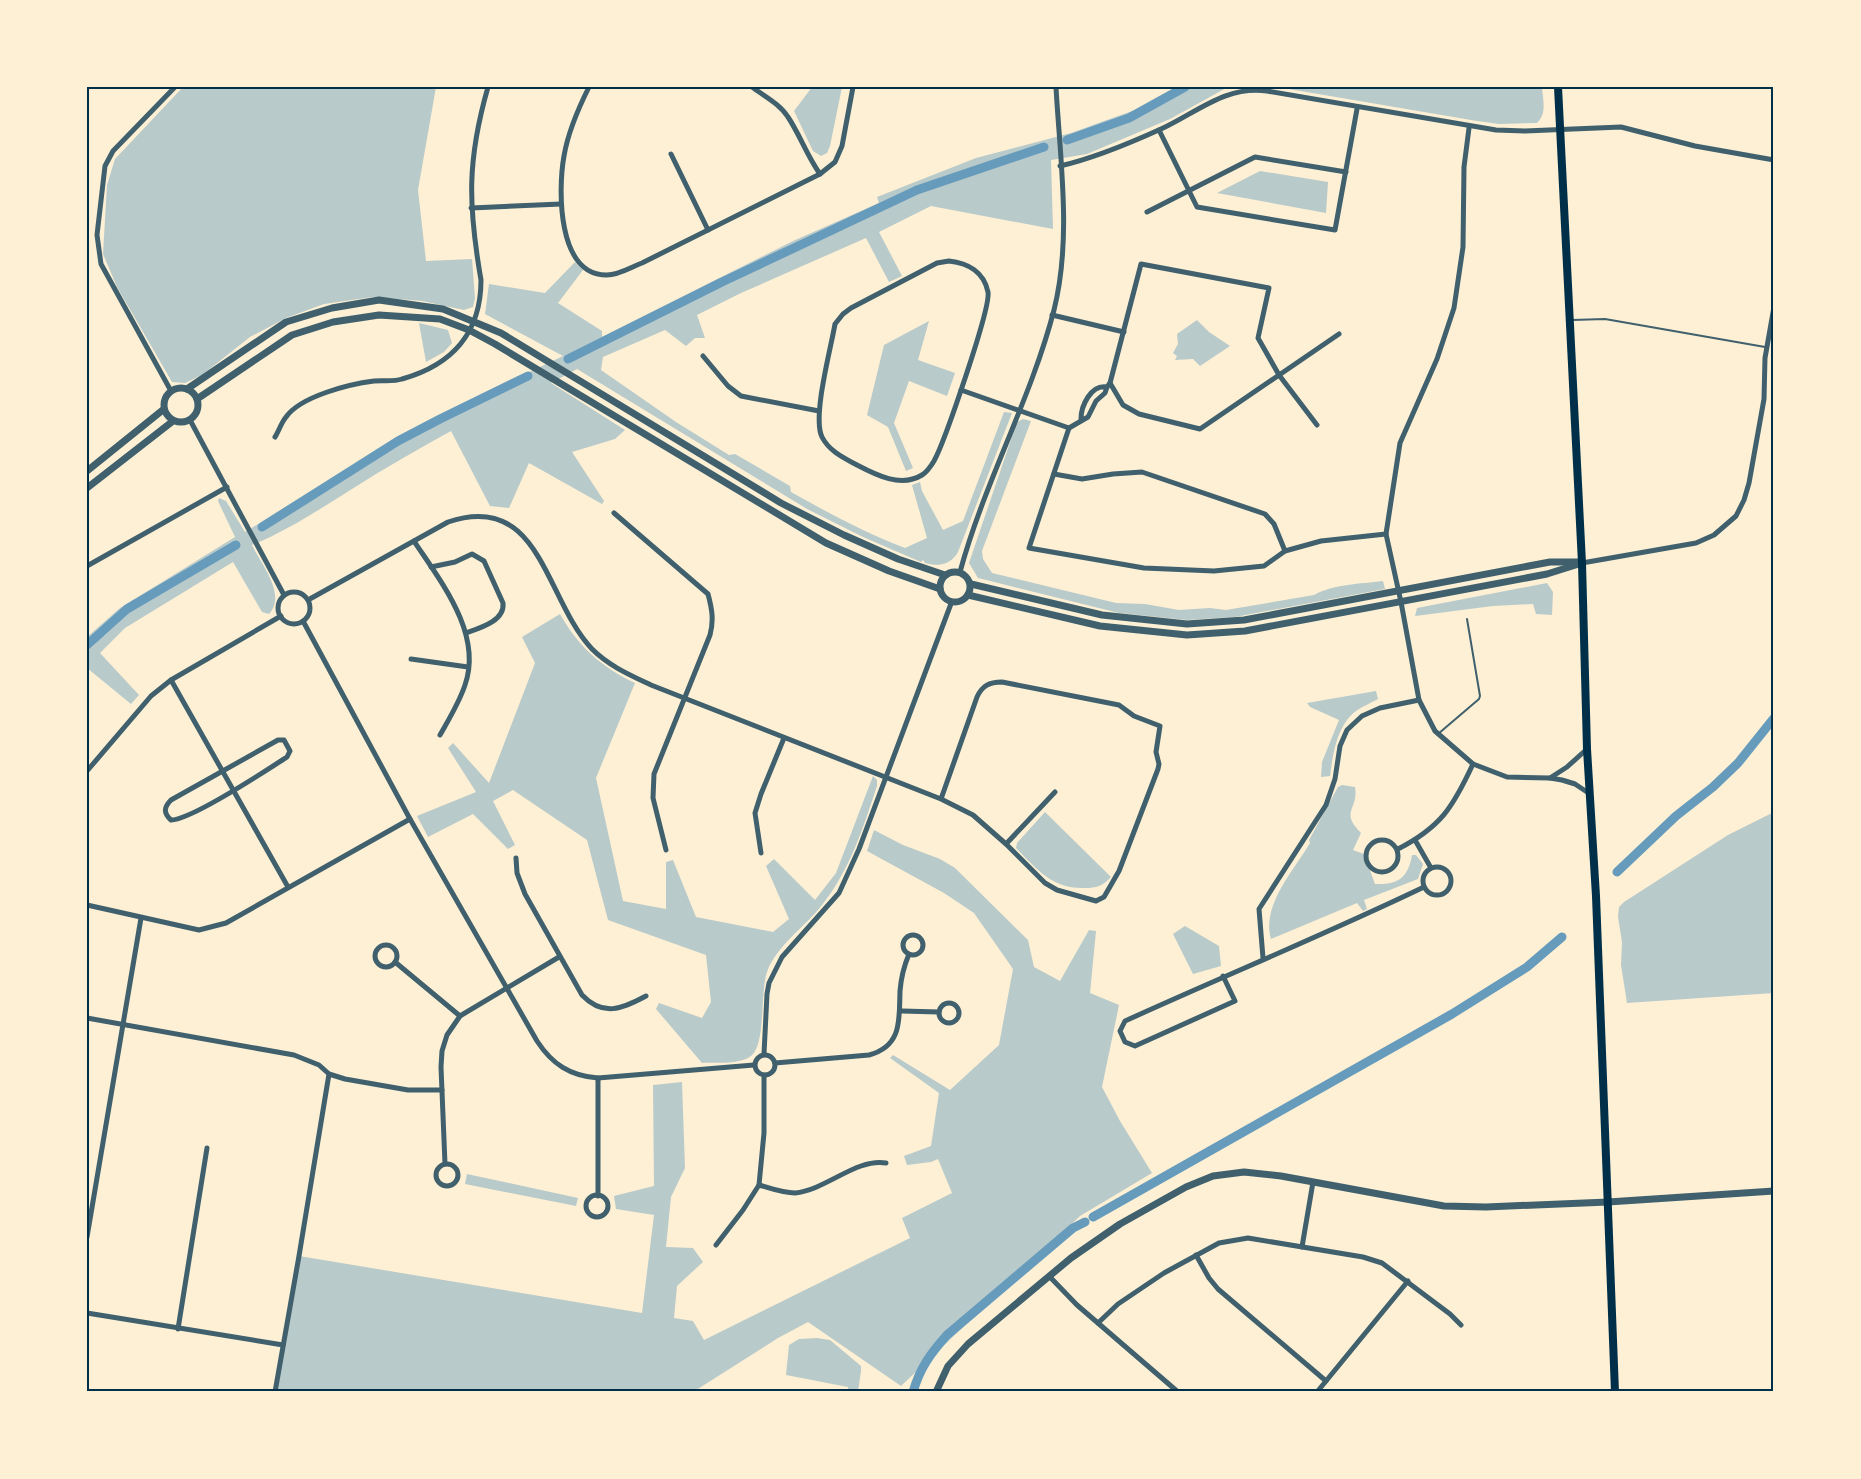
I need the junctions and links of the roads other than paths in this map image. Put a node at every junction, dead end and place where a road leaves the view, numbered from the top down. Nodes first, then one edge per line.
1 (175, 87) edge
2 (488, 87) edge
3 (589, 87) edge
4 (752, 87) edge
5 (853, 87) edge
6 (1056, 87) edge
7 (1558, 87) edge
8 (1358, 110) dead end
9 (1469, 128) dead end
10 (1560, 129) junction
11 (1159, 130) junction
12 (670, 154) dead end
13 (1774, 159) edge
14 (1060, 166) junction
15 (1346, 172) junction
16 (820, 174) junction
17 (1189, 191) junction
18 (561, 204) junction
19 (471, 208) junction
20 (1147, 212) dead end
21 (708, 230) junction
22 (1774, 307) edge
23 (1052, 315) junction
24 (473, 320) junction
25 (1569, 320) junction
26 (469, 330) junction
27 (1124, 332) junction
28 (1339, 334) dead end
29 (1767, 347) junction
30 (703, 356) dead end
31 (1279, 375) junction
32 (1108, 385) junction
33 (187, 389) junction
34 (960, 390) junction
35 (171, 391) junction
36 (197, 399) junction
37 (164, 409) junction
38 (819, 411) junction
39 (1019, 412) junction
40 (190, 420) junction
41 (173, 421) junction
42 (1317, 425) dead end
43 (1069, 428) junction
44 (275, 437) dead end
45 (87, 471) edge
46 (1054, 474) junction
47 (87, 488) edge
48 (227, 488) junction
49 (614, 513) dead end
50 (1386, 534) junction
51 (414, 541) junction
52 (1285, 551) junction
53 (1582, 563) junction
54 (87, 566) edge
55 (431, 567) junction
56 (960, 572) junction
57 (945, 575) junction
58 (970, 584) junction
59 (940, 589) junction
60 (1399, 591) junction
61 (284, 595) junction
62 (968, 596) junction
63 (308, 600) junction
64 (952, 602) junction
65 (1401, 602) junction
66 (281, 616) junction
67 (1467, 619) dead end
68 (303, 621) junction
69 (466, 633) junction
70 (411, 659) dead end
71 (468, 667) junction
72 (171, 680) junction
73 (685, 698) junction
74 (1419, 700) junction
75 (1438, 734) junction
76 (440, 735) dead end
77 (784, 738) junction
78 (1587, 749) junction
79 (1473, 764) junction
80 (87, 771) edge
81 (222, 771) junction
82 (1550, 777) junction
83 (886, 778) junction
84 (233, 790) junction
85 (1055, 792) dead end
86 (1590, 794) junction
87 (941, 799) junction
88 (410, 819) junction
89 (1415, 840) junction
90 (1006, 844) junction
91 (1398, 849) junction
92 (666, 850) dead end
93 (761, 854) dead end
94 (516, 858) dead end
95 (1431, 868) junction
96 (288, 887) junction
97 (1424, 887) junction
98 (87, 905) edge
99 (141, 918) junction
100 (909, 954) dead end
101 (559, 957) junction
102 (1263, 958) junction
103 (395, 962) junction
104 (1223, 976) junction
105 (507, 988) junction
106 (646, 996) dead end
107 (902, 1011) junction
108 (939, 1012) dead end
109 (460, 1016) junction
110 (87, 1018) edge
111 (125, 1025) junction
112 (764, 1054) junction
113 (775, 1063) junction
114 (754, 1065) junction
115 (329, 1074) junction
116 (764, 1075) junction
117 (598, 1078) junction
118 (442, 1090) junction
119 (207, 1148) dead end
120 (886, 1163) dead end
121 (445, 1164) junction
122 (1313, 1182) junction
123 (759, 1185) junction
124 (1774, 1191) edge
125 (598, 1196) junction
126 (90, 1201) edge
127 (1608, 1202) junction
128 (87, 1237) edge
129 (716, 1245) dead end
130 (1302, 1246) junction
131 (1196, 1256) junction
132 (1049, 1276) junction
133 (1408, 1281) junction
134 (87, 1313) edge
135 (1098, 1323) junction
136 (1461, 1325) dead end
137 (178, 1329) junction
138 (283, 1345) junction
139 (1326, 1382) junction
140 (274, 1392) edge
141 (936, 1392) edge
142 (1178, 1392) edge
143 (1317, 1392) edge
144 (1615, 1392) edge

1 - 35 street
2 - 19 street
3 - 18 street
4 - 16 street
5 - 16 street
6 - 14 street
7 - 10 main road
8 - 15 street
9 - 50 street
10 - 11 street
10 - 13 street
10 - 25 main road
11 - 14 street
11 - 17 street
12 - 21 street
14 - 23 street
15 - 17 street
15 - 17 street
16 - 21 street
17 - 20 street
18 - 19 street
18 - 21 street
19 - 24 street
22 - 29 street
23 - 27 street
23 - 39 street
24 - 26 street
24 - 33 street
24 - 57 street
25 - 29 lane
25 - 53 main road
26 - 36 street
26 - 44 street
26 - 59 street
27 - 31 street
27 - 32 street
28 - 31 street
29 - 53 street
30 - 38 street
31 - 32 street
31 - 42 street
32 - 43 street
33 - 35 street
33 - 36 street
34 - 38 street
34 - 38 street
34 - 39 street
35 - 37 street
36 - 40 street
37 - 41 street
37 - 45 street
39 - 43 street
39 - 56 street
40 - 41 street
40 - 48 street
41 - 47 street
43 - 46 street
46 - 52 street
46 - 52 street
48 - 54 street
48 - 61 street
49 - 73 street
50 - 52 street
50 - 60 street
51 - 55 street
51 - 63 street
51 - 73 street
53 - 60 street
53 - 65 street
53 - 78 main road
55 - 69 street
55 - 69 street
56 - 57 street
56 - 58 street
57 - 59 street
58 - 60 street
58 - 62 street
59 - 64 street
60 - 65 street
61 - 63 street
61 - 66 street
62 - 64 street
62 - 65 street
63 - 68 street
64 - 83 street
65 - 74 street
66 - 68 street
66 - 72 street
67 - 75 lane
68 - 88 street
69 - 71 street
70 - 71 street
71 - 76 street
72 - 80 street
72 - 81 street
73 - 77 street
73 - 92 street
74 - 75 street
74 - 102 street
75 - 79 street
77 - 83 street
77 - 93 street
78 - 82 street
78 - 86 main road
79 - 82 street
79 - 89 street
81 - 84 street
81 - 84 street
81 - 84 street
82 - 86 street
83 - 87 street
83 - 112 street
84 - 96 street
85 - 90 street
86 - 127 main road
87 - 90 street
87 - 90 street
88 - 96 street
88 - 105 street
89 - 91 street
89 - 95 street
91 - 91 street
94 - 101 street
95 - 97 street
95 - 97 street
96 - 99 street
97 - 102 street
98 - 99 street
99 - 111 street
100 - 107 street
101 - 105 street
101 - 106 street
102 - 104 street
103 - 103 street
103 - 109 street
104 - 104 street
105 - 109 street
105 - 117 street
107 - 108 street
107 - 113 street
109 - 118 street
110 - 111 street
111 - 115 street
111 - 126 street
112 - 113 street
112 - 114 street
113 - 116 street
114 - 116 street
114 - 117 street
115 - 118 street
115 - 138 street
116 - 123 street
117 - 125 street
118 - 121 street
119 - 137 street
120 - 123 street
121 - 121 street
122 - 127 street
122 - 130 street
122 - 132 street
123 - 129 street
124 - 127 street
125 - 125 street
126 - 128 street
127 - 144 main road
130 - 131 street
130 - 133 street
131 - 135 street
131 - 139 street
132 - 135 street
132 - 141 street
133 - 136 street
133 - 139 street
134 - 137 street
135 - 142 street
137 - 138 street
138 - 140 street
139 - 143 street

